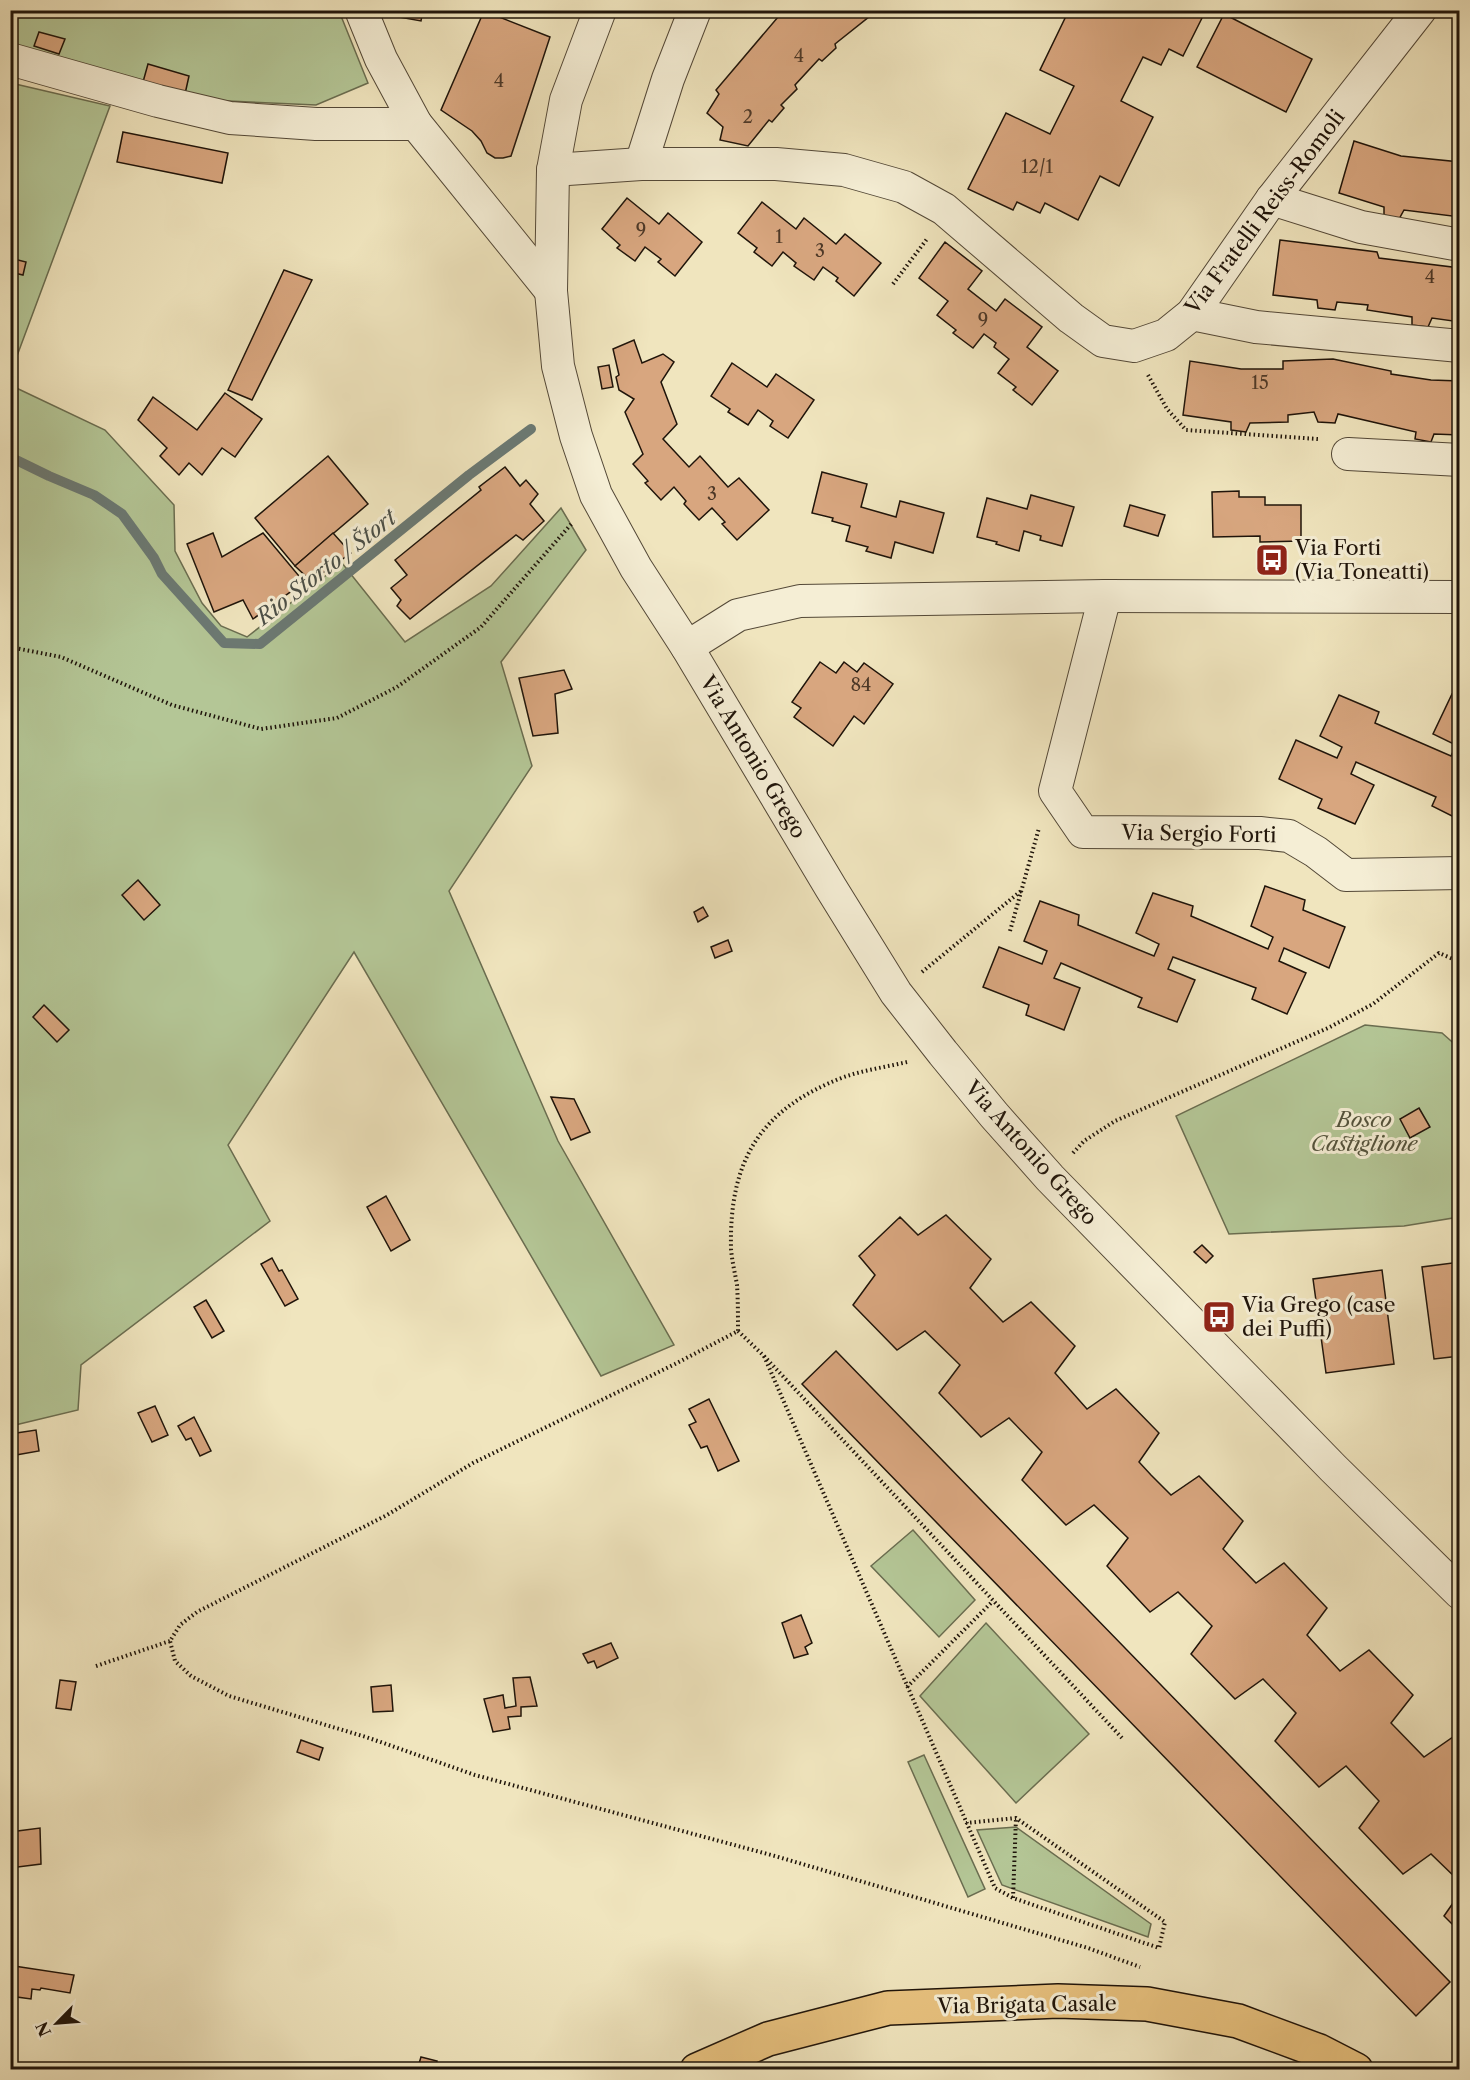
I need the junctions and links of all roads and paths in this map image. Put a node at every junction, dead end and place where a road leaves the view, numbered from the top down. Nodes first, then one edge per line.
1 (362, 10) edge
2 (600, 10) edge
3 (695, 10) edge
4 (1420, 10) edge
5 (10, 58) edge
6 (416, 124) junction
7 (641, 164) junction
8 (552, 170) junction
9 (1272, 199) junction
10 (933, 231) dead end
11 (1460, 245) edge
12 (893, 284) dead end
13 (551, 291) junction
14 (1192, 314) junction
15 (1134, 346) junction
16 (1460, 346) edge
17 (1347, 454) joint
18 (1460, 460) edge
19 (577, 517) dead end
20 (1105, 596) junction
21 (1460, 597) edge
22 (10, 646) edge
23 (687, 647) junction
24 (1055, 791) junction
25 (1460, 873) edge
26 (1022, 891) junction
27 (1010, 931) dead end
28 (1460, 962) edge
29 (920, 974) dead end
30 (943, 1053) junction
31 (1073, 1154) dead end
32 (738, 1331) junction
33 (764, 1356) junction
34 (1460, 1593) edge
35 (993, 1601) junction
36 (170, 1641) junction
37 (96, 1666) dead end
38 (907, 1687) junction
39 (1123, 1739) dead end
40 (1016, 1818) junction
41 (966, 1823) junction
42 (1013, 1898) junction
43 (1149, 1970) dead end
44 (697, 2070) edge
45 (1356, 2070) edge

1 - 6 street
2 - 8 street, Via Antonio Grego
3 - 7 street
4 - 9 street, Via Fratelli Reiss-Romoli
5 - 6 street
6 - 13 street
7 - 8 street, Via Fratelli Reiss-Romoli
7 - 15 street, Via Fratelli Reiss-Romoli
8 - 13 street, Via Antonio Grego
9 - 11 street
9 - 14 street, Via Fratelli Reiss-Romoli
10 - 12 path
13 - 23 street, Via Antonio Grego
14 - 15 street, Via Fratelli Reiss-Romoli
14 - 16 street
15 - 17 path
17 - 18 street
19 - 22 path
20 - 21 street
20 - 23 street
20 - 24 street
23 - 30 street, Via Antonio Grego
24 - 25 street, Via Sergio Forti
24 - 26 path
26 - 27 path
26 - 29 path
28 - 31 path
30 - 32 path
30 - 34 street, Via Antonio Grego
32 - 33 path
32 - 36 path
33 - 35 path
33 - 38 path
35 - 38 path
35 - 39 path
36 - 37 path
36 - 43 path
38 - 41 path
40 - 41 path
40 - 42 path
40 - 42 path
41 - 42 path
44 - 45 main road, Via Brigata Casale

